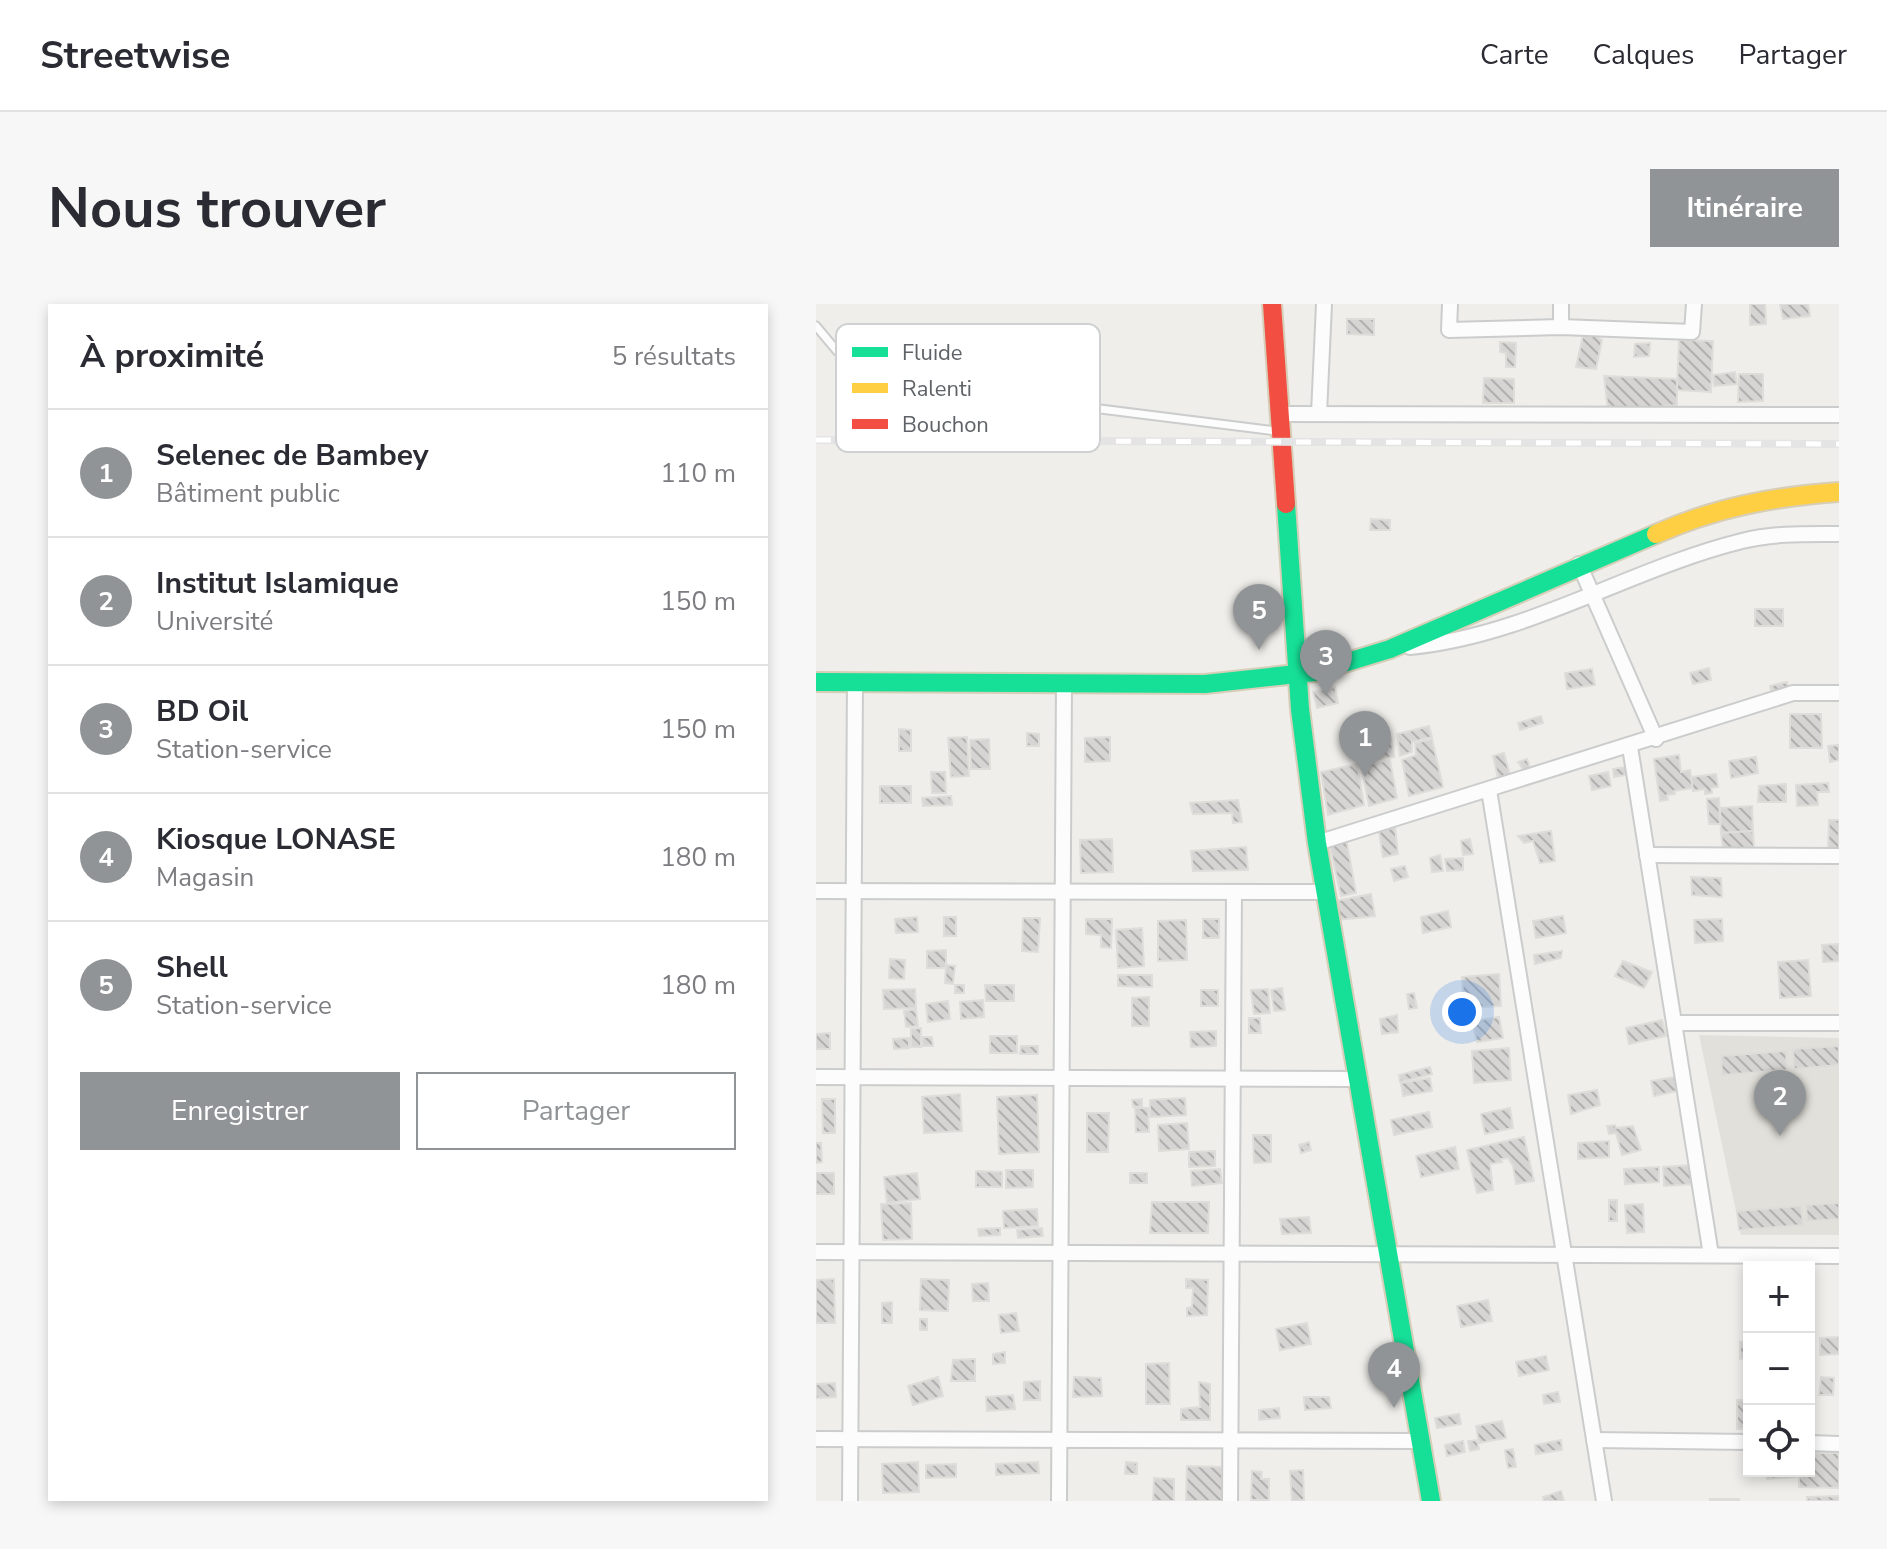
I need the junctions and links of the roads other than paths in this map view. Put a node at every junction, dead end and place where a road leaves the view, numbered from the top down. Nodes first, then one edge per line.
1 (1272, 304) edge
2 (1324, 304) edge
3 (1450, 304) edge
4 (1561, 304) edge
5 (1694, 304) edge
6 (816, 326) edge
7 (1561, 327) junction
8 (836, 350) edge
9 (1100, 404) edge
10 (1319, 414) junction
11 (1839, 415) edge
12 (1282, 422) junction
13 (1839, 492) edge
14 (1839, 534) edge
15 (1579, 564) junction
16 (1591, 594) junction
17 (1390, 649) junction
18 (1298, 677) junction
19 (816, 682) edge
20 (855, 682) junction
21 (1064, 684) junction
22 (1839, 693) edge
23 (1656, 739) junction
24 (1630, 747) junction
25 (1489, 790) junction
26 (1317, 843) junction
27 (1647, 855) junction
28 (1839, 856) edge
29 (816, 891) edge
30 (853, 891) junction
31 (1063, 892) junction
32 (1234, 892) junction
33 (1326, 892) junction
34 (1674, 1023) junction
35 (1839, 1023) edge
36 (816, 1077) edge
37 (852, 1077) junction
38 (1061, 1078) junction
39 (1233, 1078) junction
40 (1356, 1079) junction
41 (816, 1252) edge
42 (851, 1253) junction
43 (1060, 1253) junction
44 (1232, 1254) junction
45 (1387, 1254) junction
46 (1565, 1255) junction
47 (1711, 1255) junction
48 (1839, 1256) edge
49 (816, 1439) edge
50 (850, 1439) junction
51 (1059, 1440) junction
52 (1594, 1440) junction
53 (1231, 1441) junction
54 (1418, 1441) junction
55 (1743, 1442) edge
56 (1815, 1443) edge
57 (1839, 1444) edge
58 (850, 1501) edge
59 (1059, 1501) edge
60 (1230, 1501) edge
61 (1431, 1501) edge
62 (1604, 1501) edge

1 - 12 main road
2 - 10 street
3 - 7 street
4 - 7 street
5 - 7 street
6 - 8 lane
9 - 12 lane
10 - 11 street
10 - 12 street
12 - 18 main road
13 - 15 main road
14 - 16 street
15 - 16 street
15 - 17 main road
16 - 17 street
16 - 23 street
17 - 18 main road
18 - 21 main road
18 - 26 main road
19 - 20 main road
20 - 21 main road
20 - 30 street
21 - 31 street
22 - 23 street
23 - 24 street
24 - 25 street
24 - 27 street
25 - 26 street
25 - 46 street
26 - 33 main road
27 - 28 street
27 - 34 street
29 - 30 street
30 - 31 street
30 - 37 street
31 - 32 street
31 - 38 street
32 - 33 street
32 - 39 street
33 - 40 main road
34 - 35 street
34 - 47 street
36 - 37 street
37 - 38 street
37 - 42 street
38 - 39 street
38 - 43 street
39 - 40 street
39 - 44 street
40 - 45 main road
41 - 42 street
42 - 43 street
42 - 50 street
43 - 44 street
43 - 51 street
44 - 45 street
44 - 53 street
45 - 46 street
45 - 54 main road
46 - 47 street
46 - 52 street
47 - 48 street
49 - 50 street
50 - 51 street
50 - 58 street
51 - 53 street
51 - 59 street
52 - 55 street
52 - 62 street
53 - 54 street
53 - 60 street
54 - 61 main road
56 - 57 street

